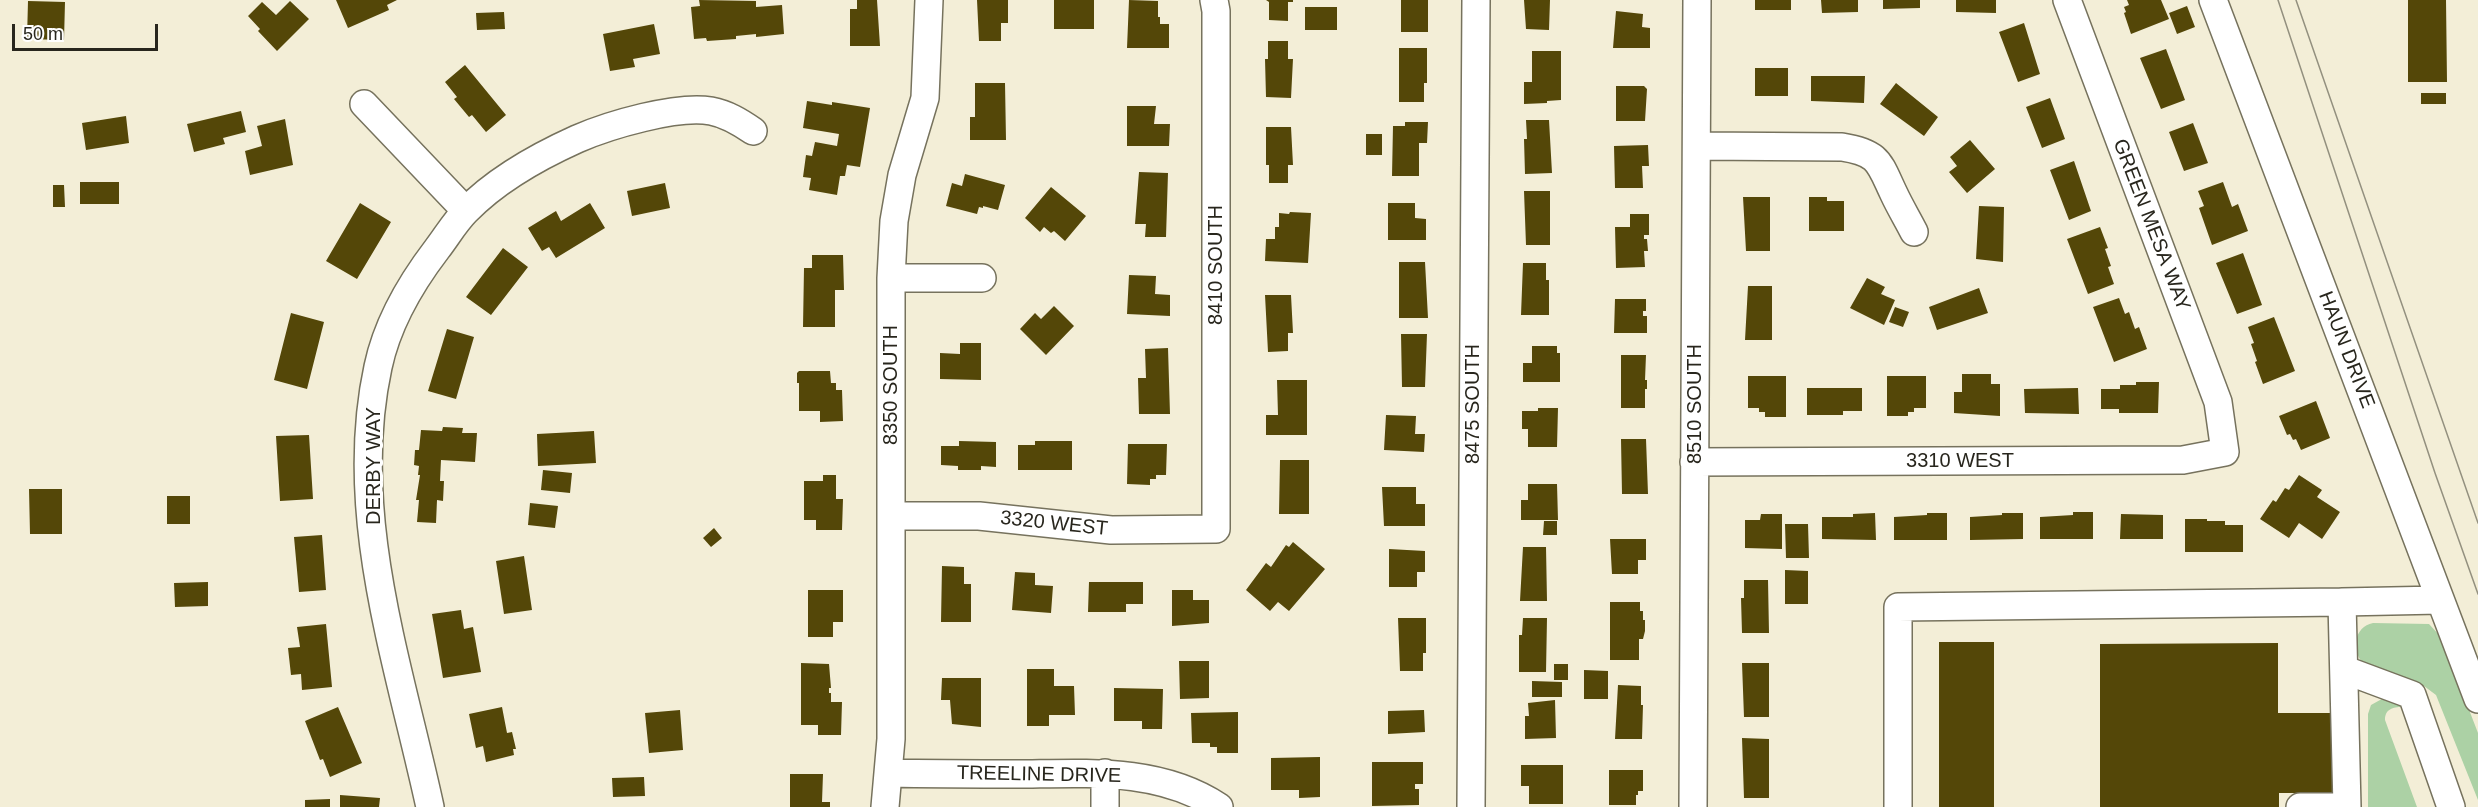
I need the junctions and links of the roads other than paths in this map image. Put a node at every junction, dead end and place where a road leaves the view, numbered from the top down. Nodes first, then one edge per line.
1 (929, 0) edge
2 (1214, 0) edge
3 (1476, 0) edge
4 (1697, 0) edge
5 (2067, 0) edge
6 (2213, 0) edge
7 (364, 104) dead end
8 (753, 131) dead end
9 (1697, 146) junction
10 (466, 211) junction
11 (1914, 232) dead end
12 (891, 278) junction
13 (982, 278) dead end
14 (2225, 452) joint
15 (1694, 462) junction
16 (891, 516) junction
17 (1216, 530) joint
18 (2440, 600) junction
19 (2342, 602) junction
20 (2344, 670) junction
21 (2478, 699) edge
22 (889, 773) junction
23 (1105, 773) junction
24 (430, 807) edge
25 (885, 807) edge
26 (1105, 807) edge
27 (1219, 807) edge
28 (1471, 807) edge
29 (1693, 807) edge
30 (1898, 807) edge
31 (2300, 807) edge
32 (2451, 807) edge

1 - 12 street, 8350 SOUTH
2 - 17 street, 8410 SOUTH
3 - 28 street, 8475 SOUTH
4 - 9 street, 8510 SOUTH
5 - 14 street, GREEN MESA WAY
6 - 18 street, HAUN DRIVE
7 - 10 street
8 - 10 street, DERBY WAY
9 - 11 street
9 - 15 street, 8510 SOUTH
10 - 24 street, DERBY WAY
12 - 13 street
12 - 16 street, 8350 SOUTH
14 - 15 street, 3310 WEST
15 - 29 street, 8510 SOUTH
16 - 17 street, 3320 WEST
16 - 22 street, 8350 SOUTH
18 - 19 street
18 - 21 street, HAUN DRIVE
19 - 20 street
19 - 30 street
20 - 31 street
20 - 32 street
22 - 23 street, TREELINE DRIVE
22 - 25 street, 8350 SOUTH
23 - 26 street
23 - 27 street, TREELINE DRIVE

